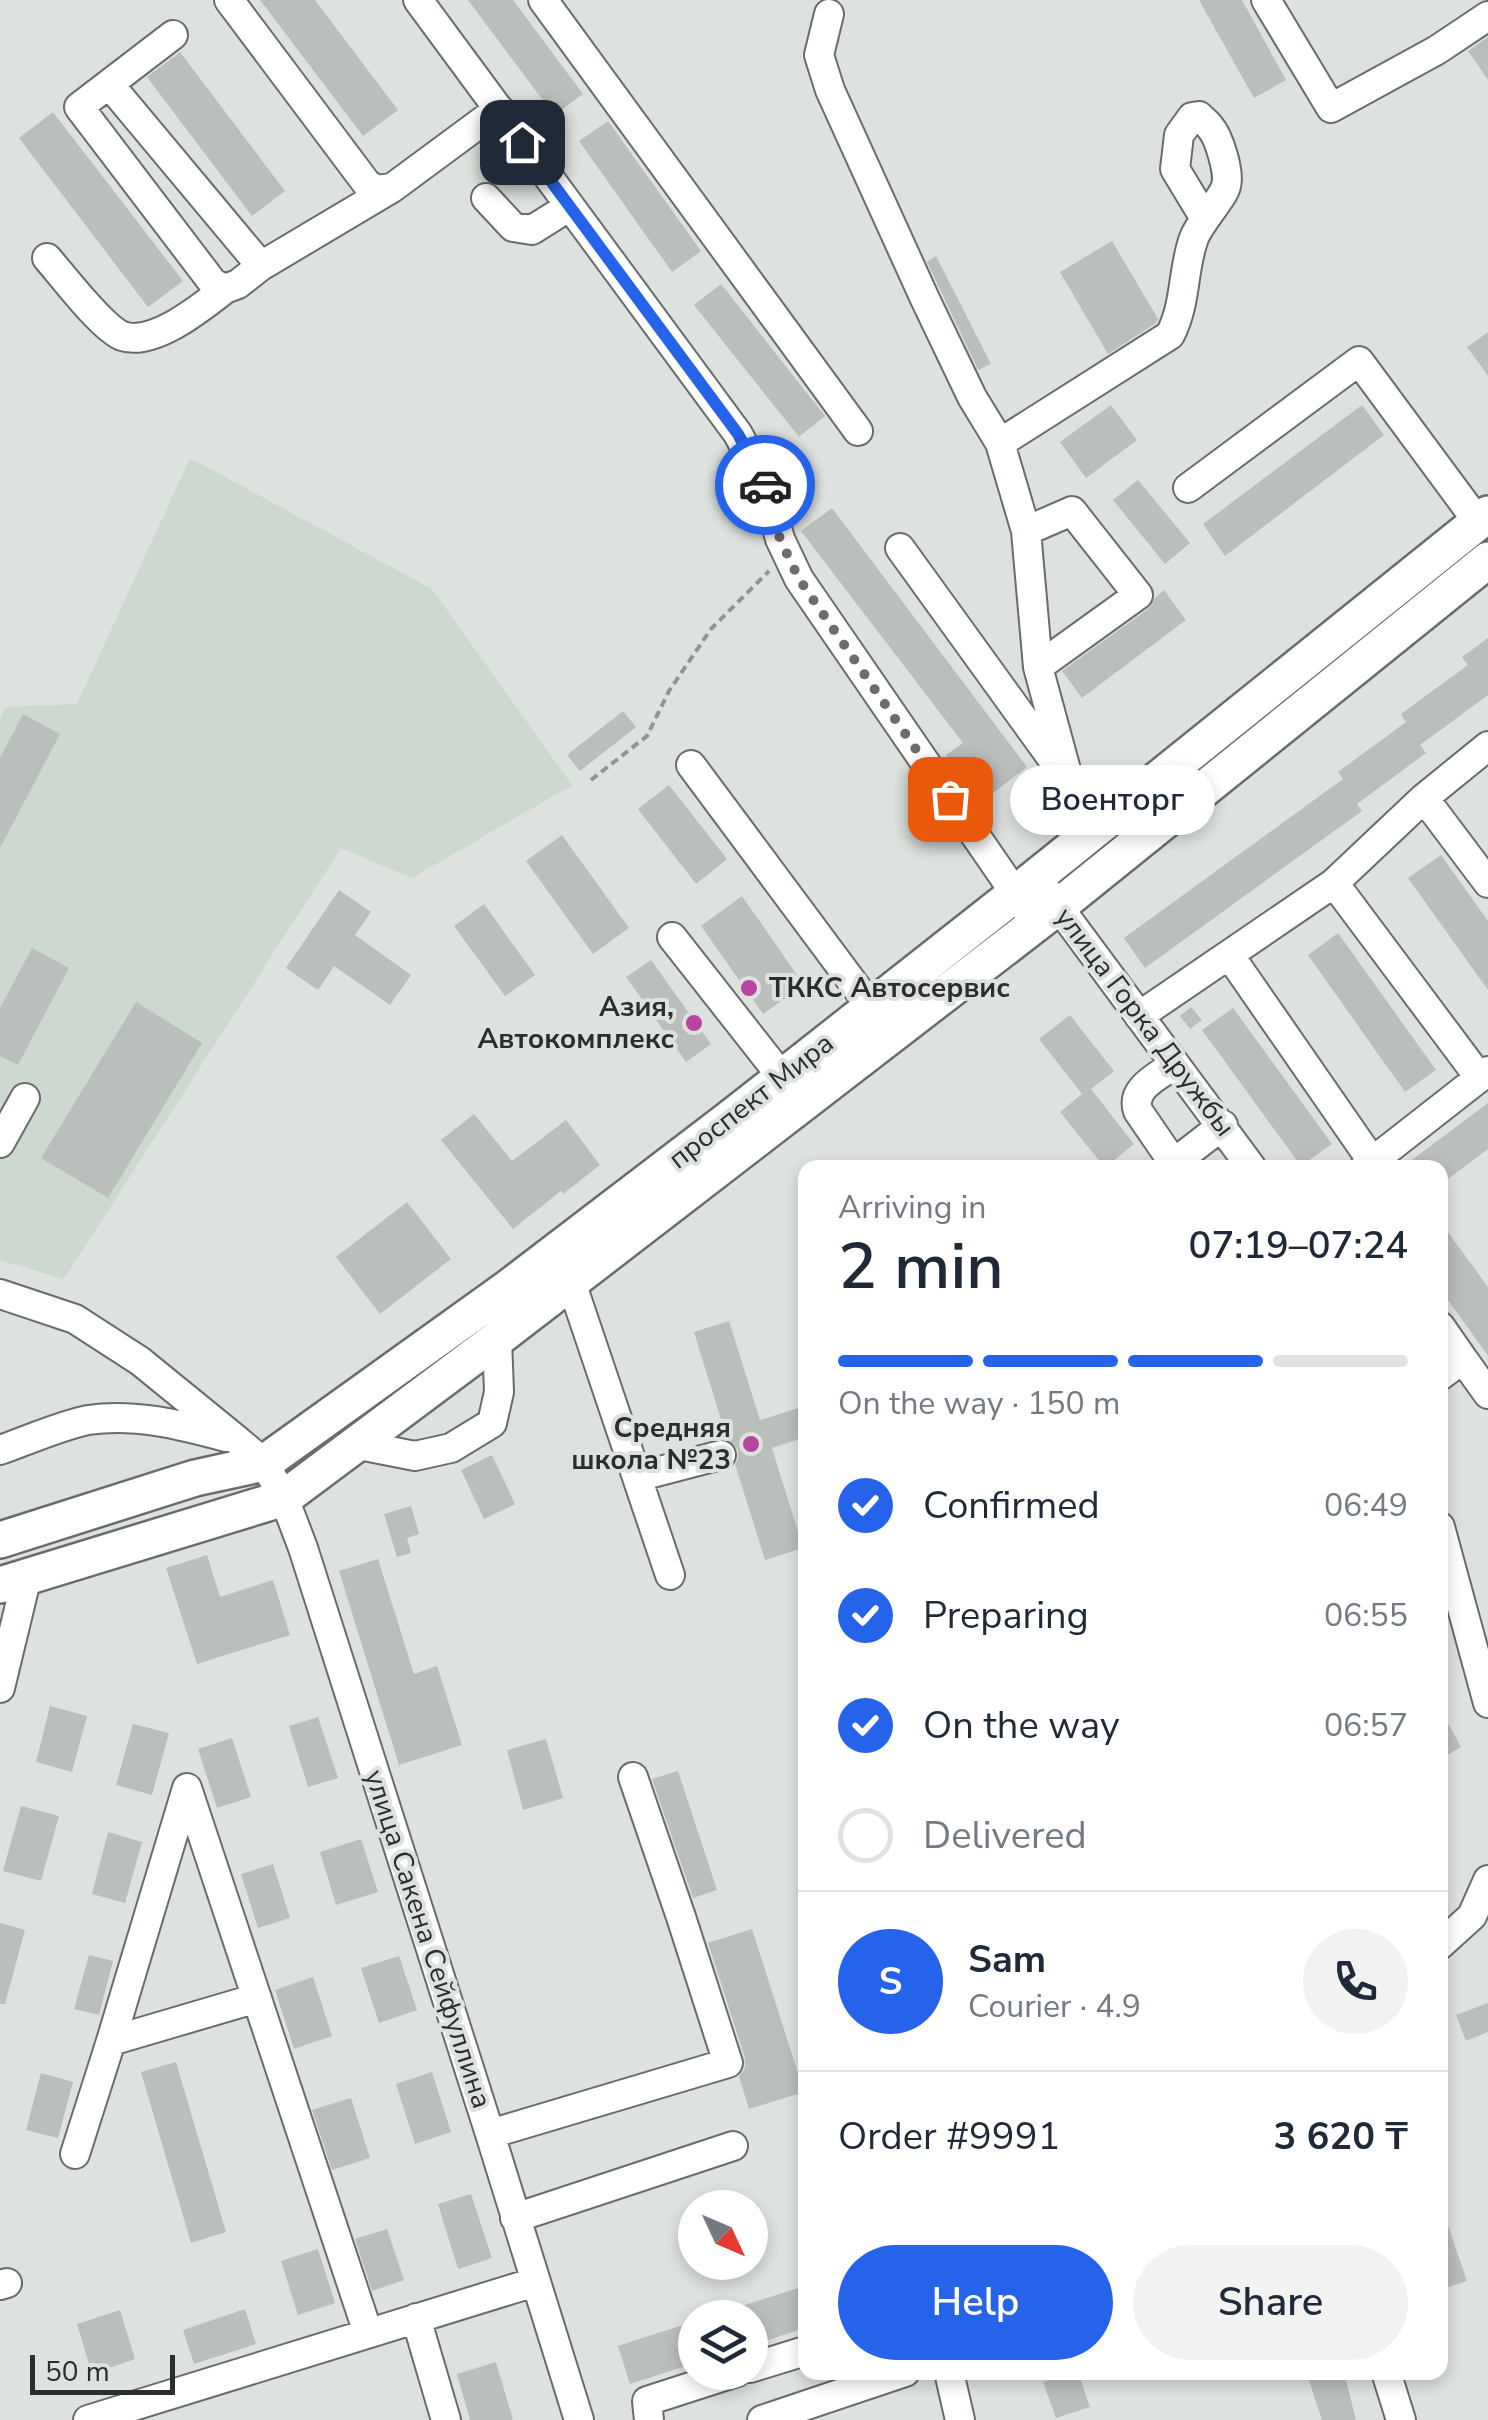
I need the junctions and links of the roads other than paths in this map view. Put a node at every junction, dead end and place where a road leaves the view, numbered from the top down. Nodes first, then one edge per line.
1 (229, 0) edge
2 (418, 0) edge
3 (543, 0) edge
4 (1266, 0) edge
5 (829, 14) dead end
6 (1488, 16) edge
7 (173, 35) dead end
8 (108, 84) junction
9 (499, 109) junction
10 (392, 188) junction
11 (486, 198) dead end
12 (570, 206) junction
13 (1204, 218) dead end
14 (47, 258) dead end
15 (261, 266) junction
16 (225, 289) junction
17 (858, 431) dead end
18 (1000, 444) junction
19 (1188, 488) dead end
20 (1483, 518) edge
21 (1026, 531) junction
22 (900, 548) dead end
23 (1488, 560) edge
24 (1038, 667) junction
25 (1488, 746) edge
26 (691, 765) dead end
27 (1069, 781) junction
28 (1424, 798) junction
29 (1103, 823) junction
30 (1334, 883) junction
31 (1488, 883) edge
32 (1026, 886) junction
33 (1048, 915) junction
34 (672, 937) dead end
35 (1230, 956) junction
36 (871, 1007) junction
37 (1139, 1016) junction
38 (1175, 1064) junction
39 (1483, 1074) edge
40 (782, 1077) junction
41 (25, 1098) dead end
42 (1223, 1125) junction
43 (0, 1143) edge
44 (1172, 1160) edge
45 (1183, 1160) edge
46 (1247, 1160) edge
47 (1365, 1160) edge
48 (1373, 1160) edge
49 (571, 1282) junction
50 (0, 1294) edge
51 (497, 1339) junction
52 (1451, 1368) edge
53 (1488, 1394) edge
54 (237, 1440) junction
55 (354, 1444) junction
56 (0, 1450) edge
57 (721, 1455) dead end
58 (264, 1463) junction
59 (637, 1478) junction
60 (284, 1498) junction
61 (0, 1540) edge
62 (670, 1574) dead end
63 (14, 1580) edge
64 (1450, 1611) edge
65 (0, 1688) edge
66 (1488, 1703) edge
67 (633, 1776) dead end
68 (1487, 1887) edge
69 (1448, 1938) edge
70 (257, 1998) junction
71 (111, 2042) junction
72 (490, 2134) junction
73 (733, 2146) dead end
74 (74, 2154) dead end
75 (515, 2218) junction
76 (535, 2282) junction
77 (416, 2318) junction
78 (368, 2333) junction
79 (798, 2353) edge
80 (768, 2362) edge
81 (874, 2380) edge
82 (951, 2380) edge
83 (1388, 2380) edge
84 (681, 2390) edge
85 (103, 2418) edge
86 (446, 2420) edge
87 (579, 2420) edge
88 (649, 2420) edge
89 (762, 2420) edge
90 (960, 2420) edge
91 (1401, 2420) edge

1 - 10 street
2 - 9 street, улица Горка Дружбы
3 - 17 street
4 - 6 street
5 - 18 street
7 - 8 street
8 - 15 street
8 - 16 street
9 - 10 street
9 - 12 street, улица Горка Дружбы
10 - 15 street
11 - 12 street
12 - 32 street, улица Горка Дружбы
13 - 18 street
14 - 16 street
15 - 16 street
18 - 21 street
19 - 20 street
20 - 29 main road, проспект Мира
21 - 24 street
21 - 24 street
22 - 27 street
23 - 33 main road, проспект Мира
24 - 27 street
25 - 28 street
26 - 36 street
27 - 29 street
28 - 30 street
28 - 31 street
29 - 32 main road, проспект Мира
30 - 35 street
30 - 39 street
32 - 33 street, улица Горка Дружбы
32 - 36 main road, проспект Мира
33 - 37 street, улица Горка Дружбы
33 - 49 main road, проспект Мира
34 - 40 street
35 - 37 street
35 - 47 street
36 - 40 main road, проспект Мира
37 - 38 street, улица Горка Дружбы
38 - 42 street, улица Горка Дружбы
38 - 44 street
39 - 48 street
40 - 58 main road, проспект Мира
41 - 43 street
42 - 45 street
42 - 46 street, улица Горка Дружбы
49 - 51 main road, проспект Мира
49 - 59 street
50 - 54 street, улица Сакена Сейфуллина
51 - 55 main road, проспект Мира
51 - 55 street
52 - 53 street
54 - 56 street
54 - 58 street, улица Сакена Сейфуллина
55 - 60 main road, проспект Мира
57 - 59 street
58 - 60 street, улица Сакена Сейфуллина
58 - 61 main road, проспект Мира
59 - 62 street
60 - 63 main road, проспект Мира
60 - 72 street, улица Сакена Сейфуллина
63 - 65 street
64 - 66 street
67 - 72 street
68 - 69 street
70 - 71 street
70 - 71 street
70 - 78 street
71 - 74 street
72 - 75 street, улица Сакена Сейфуллина
73 - 75 street
75 - 76 street, улица Сакена Сейфуллина
76 - 77 street
76 - 87 street, улица Сакена Сейфуллина
77 - 78 street
77 - 86 street
78 - 85 street
79 - 80 street
81 - 89 street
82 - 90 street
83 - 91 street
84 - 88 street

